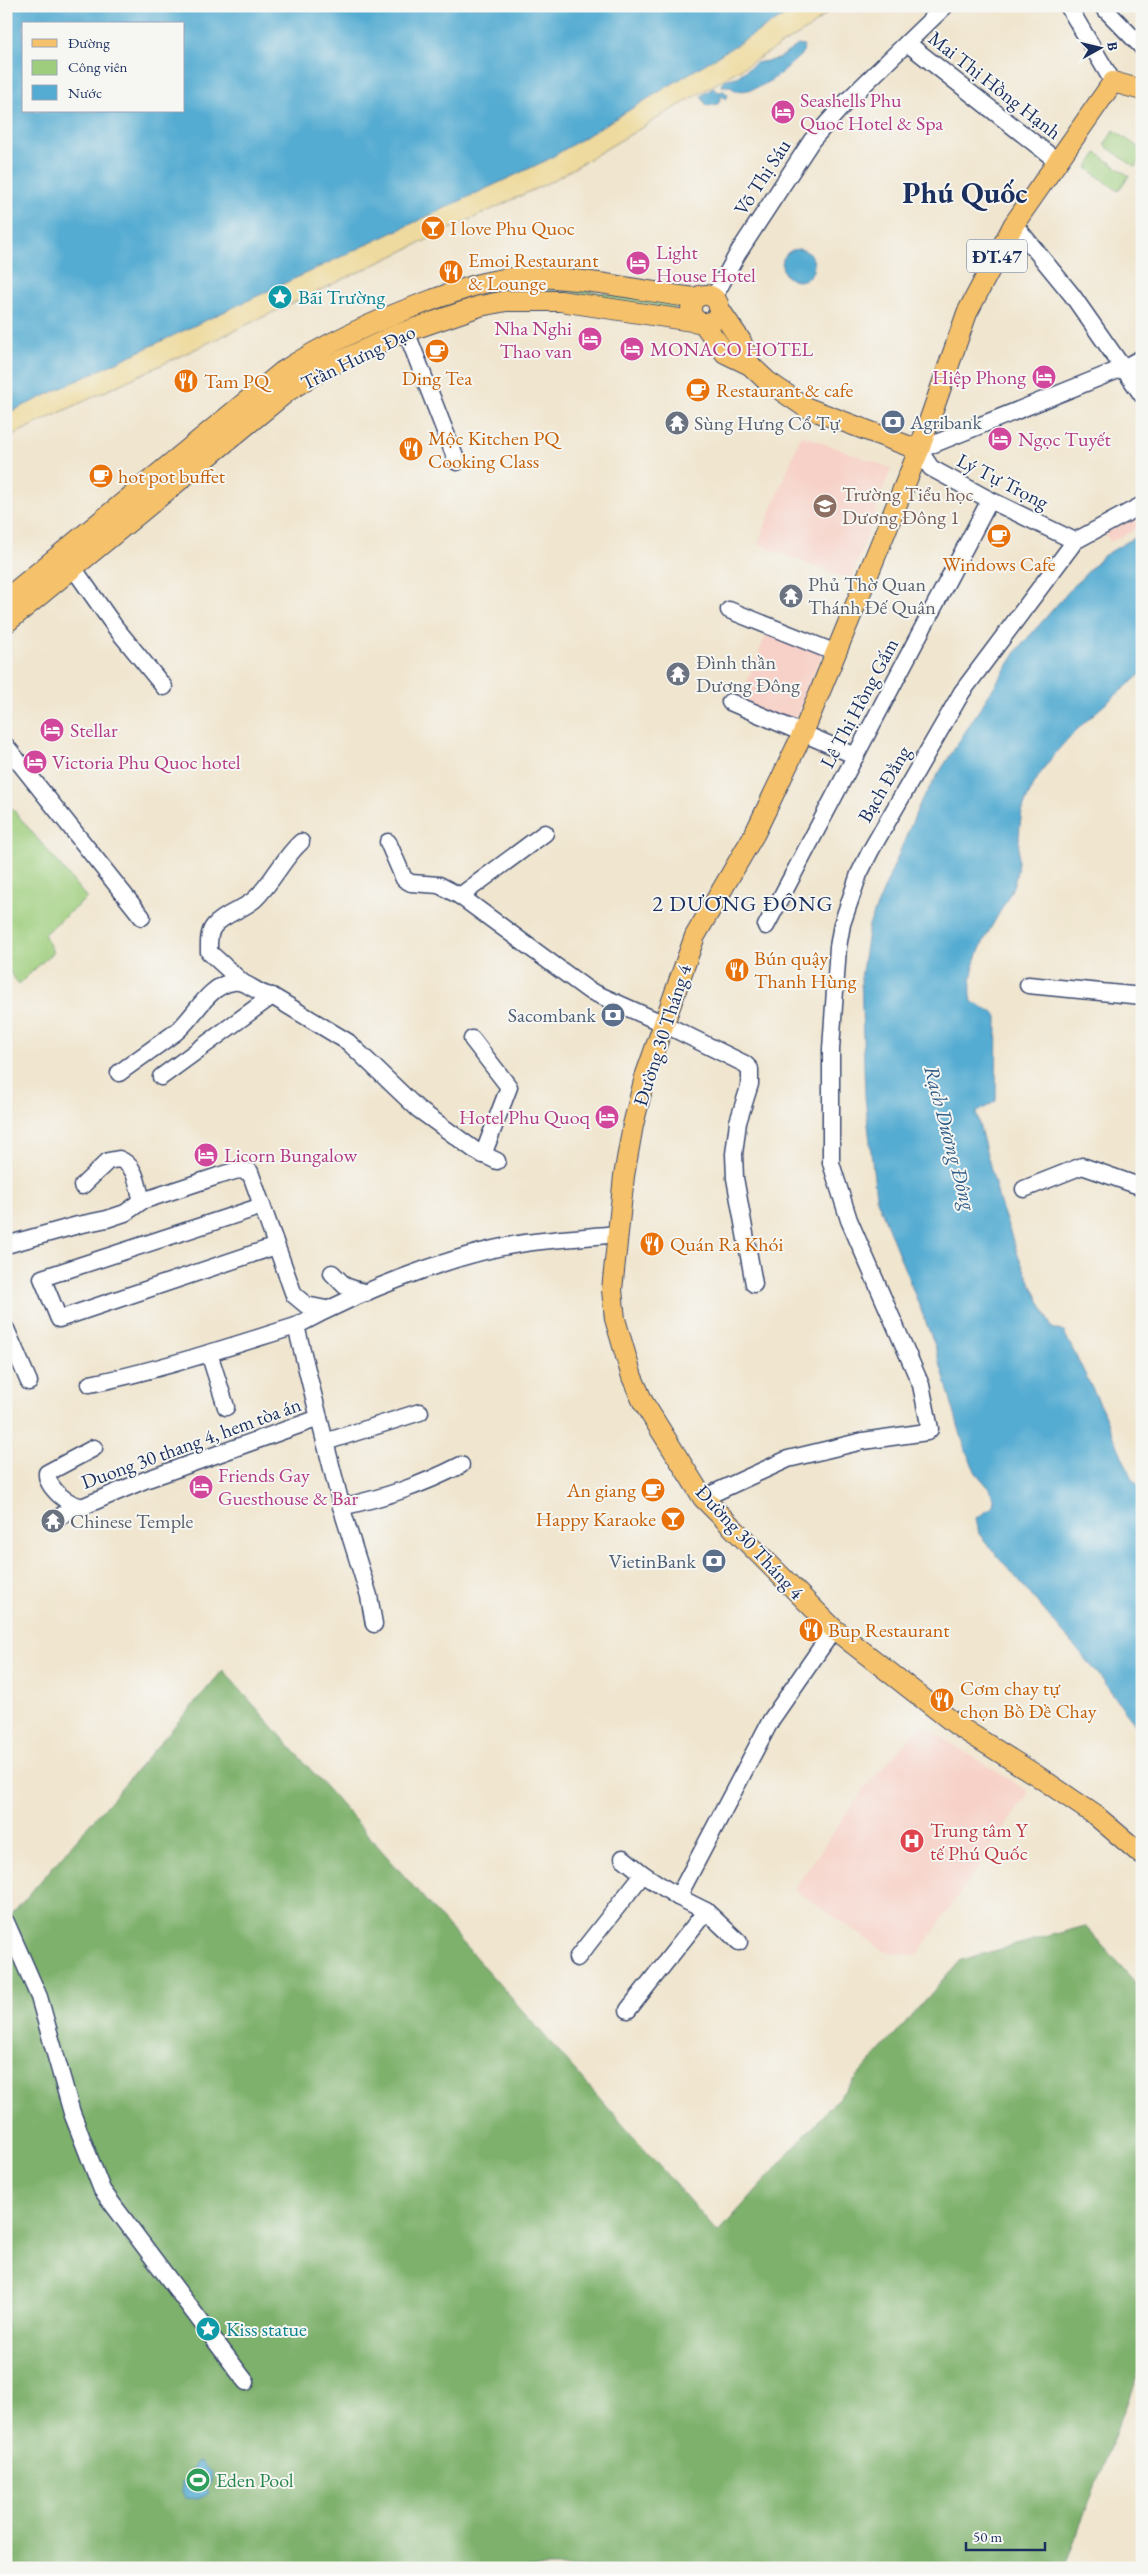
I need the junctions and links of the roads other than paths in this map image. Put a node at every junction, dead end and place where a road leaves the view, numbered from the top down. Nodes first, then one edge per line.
1 (945, 6) edge
2 (1068, 6) edge
3 (1102, 6) edge
4 (907, 43) junction
5 (1142, 47) edge
6 (1113, 82) junction
7 (1142, 90) edge
8 (1058, 161) junction
9 (1014, 224) junction
10 (526, 277) junction
11 (527, 300) junction
12 (710, 302) junction
13 (389, 315) junction
14 (701, 323) junction
15 (401, 333) junction
16 (1142, 358) edge
17 (750, 365) junction
18 (1123, 368) junction
19 (1142, 395) edge
20 (919, 450) junction
21 (457, 462) dead end
22 (990, 500) junction
23 (1142, 505) edge
24 (1075, 541) junction
25 (62, 553) junction
26 (74, 569) junction
27 (6, 599) edge
28 (729, 610) dead end
29 (6, 623) edge
30 (836, 654) junction
31 (164, 687) dead end
32 (730, 702) dead end
33 (803, 733) junction
34 (6, 746) edge
35 (856, 756) junction
36 (545, 833) dead end
37 (301, 842) dead end
38 (388, 842) dead end
39 (460, 896) junction
40 (142, 917) dead end
41 (766, 926) dead end
42 (242, 982) junction
43 (1028, 985) dead end
44 (272, 996) junction
45 (1142, 996) edge
46 (664, 1024) junction
47 (472, 1039) dead end
48 (119, 1073) dead end
49 (161, 1077) dead end
50 (82, 1186) dead end
51 (1142, 1187) edge
52 (1024, 1189) dead end
53 (142, 1201) junction
54 (262, 1206) junction
55 (617, 1234) junction
56 (6, 1245) edge
57 (276, 1246) junction
58 (332, 1274) dead end
59 (754, 1284) dead end
60 (366, 1293) junction
61 (326, 1309) junction
62 (296, 1326) junction
63 (6, 1329) edge
64 (209, 1353) junction
65 (29, 1382) dead end
66 (90, 1384) dead end
67 (226, 1407) dead end
68 (420, 1412) dead end
69 (319, 1418) junction
70 (325, 1442) junction
71 (94, 1448) dead end
72 (461, 1464) dead end
73 (703, 1498) junction
74 (74, 1506) junction
75 (341, 1507) junction
76 (56, 1520) dead end
77 (374, 1624) dead end
78 (834, 1629) junction
79 (1142, 1855) edge
80 (623, 1858) dead end
81 (643, 1874) junction
82 (678, 1897) junction
83 (706, 1911) junction
84 (6, 1922) edge
85 (739, 1942) dead end
86 (577, 1958) dead end
87 (628, 2010) dead end
88 (246, 2382) dead end

1 - 4 street, Võ Thị Sáu
2 - 6 street
3 - 5 street
4 - 8 street, Mai Thị Hồng Hạnh
4 - 12 street, Võ Thị Sáu
6 - 7 main road
6 - 8 main road, Đường 30 Tháng 4 / ĐT.47
8 - 9 main road, Đường 30 Tháng 4 / ĐT.47
9 - 18 street
9 - 20 main road, Đường 30 Tháng 4 / ĐT.47
10 - 11 main road
10 - 12 main road, Trần Hưng Đạo
10 - 13 main road, Trần Hưng Đạo
11 - 14 main road, Trần Hưng Đạo
11 - 15 main road, Trần Hưng Đạo
12 - 14 main road
12 - 17 main road
13 - 15 main road
13 - 25 main road, Trần Hưng Đạo
14 - 17 main road
15 - 21 street
15 - 26 main road, Trần Hưng Đạo
16 - 18 street
17 - 20 main road
18 - 19 street
18 - 20 street
20 - 22 street, Lý Tự Trọng
20 - 30 main road, Đường 30 Tháng 4
22 - 24 street, Lý Tự Trọng
22 - 35 street, Lê Thị Hồng Gấm
23 - 24 street, Bạch Đằng
24 - 73 street, Bạch Đằng
25 - 26 main road
25 - 27 main road, Trần Hưng Đạo
26 - 29 main road, Trần Hưng Đạo
26 - 31 street
28 - 30 street
30 - 33 main road, Đường 30 Tháng 4
32 - 33 street
33 - 35 street
33 - 46 main road, Đường 30 Tháng 4
34 - 40 street
35 - 41 street, Lê Thị Hồng Gấm
36 - 39 street
37 - 42 street
38 - 39 street
39 - 46 street
42 - 44 street
42 - 48 street
43 - 45 street
44 - 47 street
44 - 49 street
46 - 55 main road, Đường 30 Tháng 4
46 - 59 street
50 - 53 street
51 - 52 street
53 - 54 street
53 - 56 street
54 - 57 street
54 - 57 street
55 - 60 street
55 - 73 main road, Đường 30 Tháng 4
57 - 61 street
58 - 60 street
60 - 61 street
61 - 62 street
62 - 64 street
62 - 69 street, Duong 30 thang 4, hem tòa án
63 - 65 street
64 - 66 street
64 - 67 street
68 - 70 street
69 - 70 street
69 - 74 street, Duong 30 thang 4, hem tòa án
70 - 75 street
71 - 74 street, Duong 30 thang 4, hem tòa án
72 - 75 street
73 - 78 main road, Đường 30 Tháng 4
74 - 76 street
75 - 77 street
78 - 79 main road, Đường 30 Tháng 4
78 - 82 street
80 - 81 street
81 - 82 street
81 - 86 street
82 - 83 street
83 - 85 street
83 - 87 street
84 - 88 street

